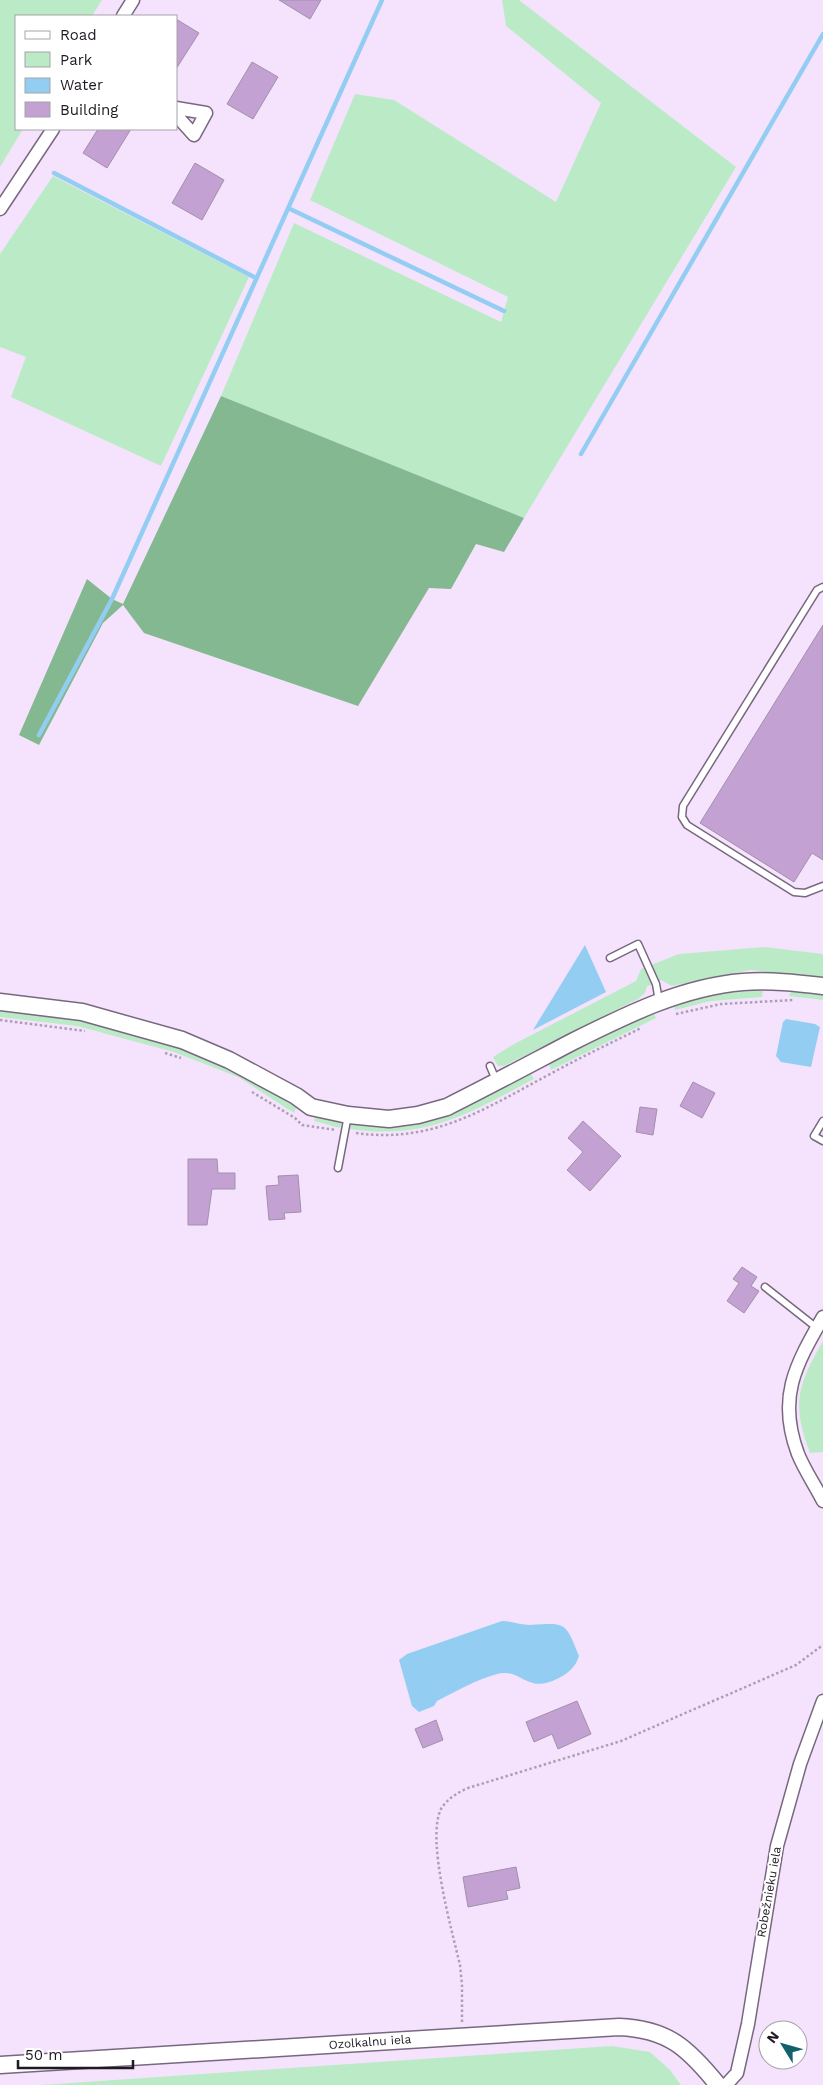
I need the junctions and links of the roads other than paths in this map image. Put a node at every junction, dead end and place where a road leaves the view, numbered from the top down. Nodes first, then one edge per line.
1 (133, 0) edge
2 (124, 15) edge
3 (178, 108) edge
4 (178, 117) edge
5 (52, 130) edge
6 (0, 209) edge
7 (823, 587) edge
8 (823, 886) edge
9 (610, 958) dead end
10 (823, 986) edge
11 (0, 1002) edge
12 (660, 1002) junction
13 (490, 1066) dead end
14 (497, 1082) junction
15 (348, 1115) junction
16 (823, 1121) edge
17 (823, 1141) edge
18 (338, 1168) dead end
19 (765, 1286) dead end
20 (820, 1323) edge
21 (823, 1501) edge
22 (823, 1701) edge
23 (0, 2065) edge
24 (718, 2085) edge
25 (726, 2085) edge

1 - 2 street
3 - 4 street
5 - 6 street
7 - 8 lane
9 - 12 lane
10 - 12 street
11 - 15 street
12 - 14 street
13 - 14 lane
14 - 15 street
15 - 18 lane
16 - 17 lane
19 - 20 lane
20 - 21 street
22 - 25 street, Robežnieku iela
23 - 24 street, Ozolkalnu iela

